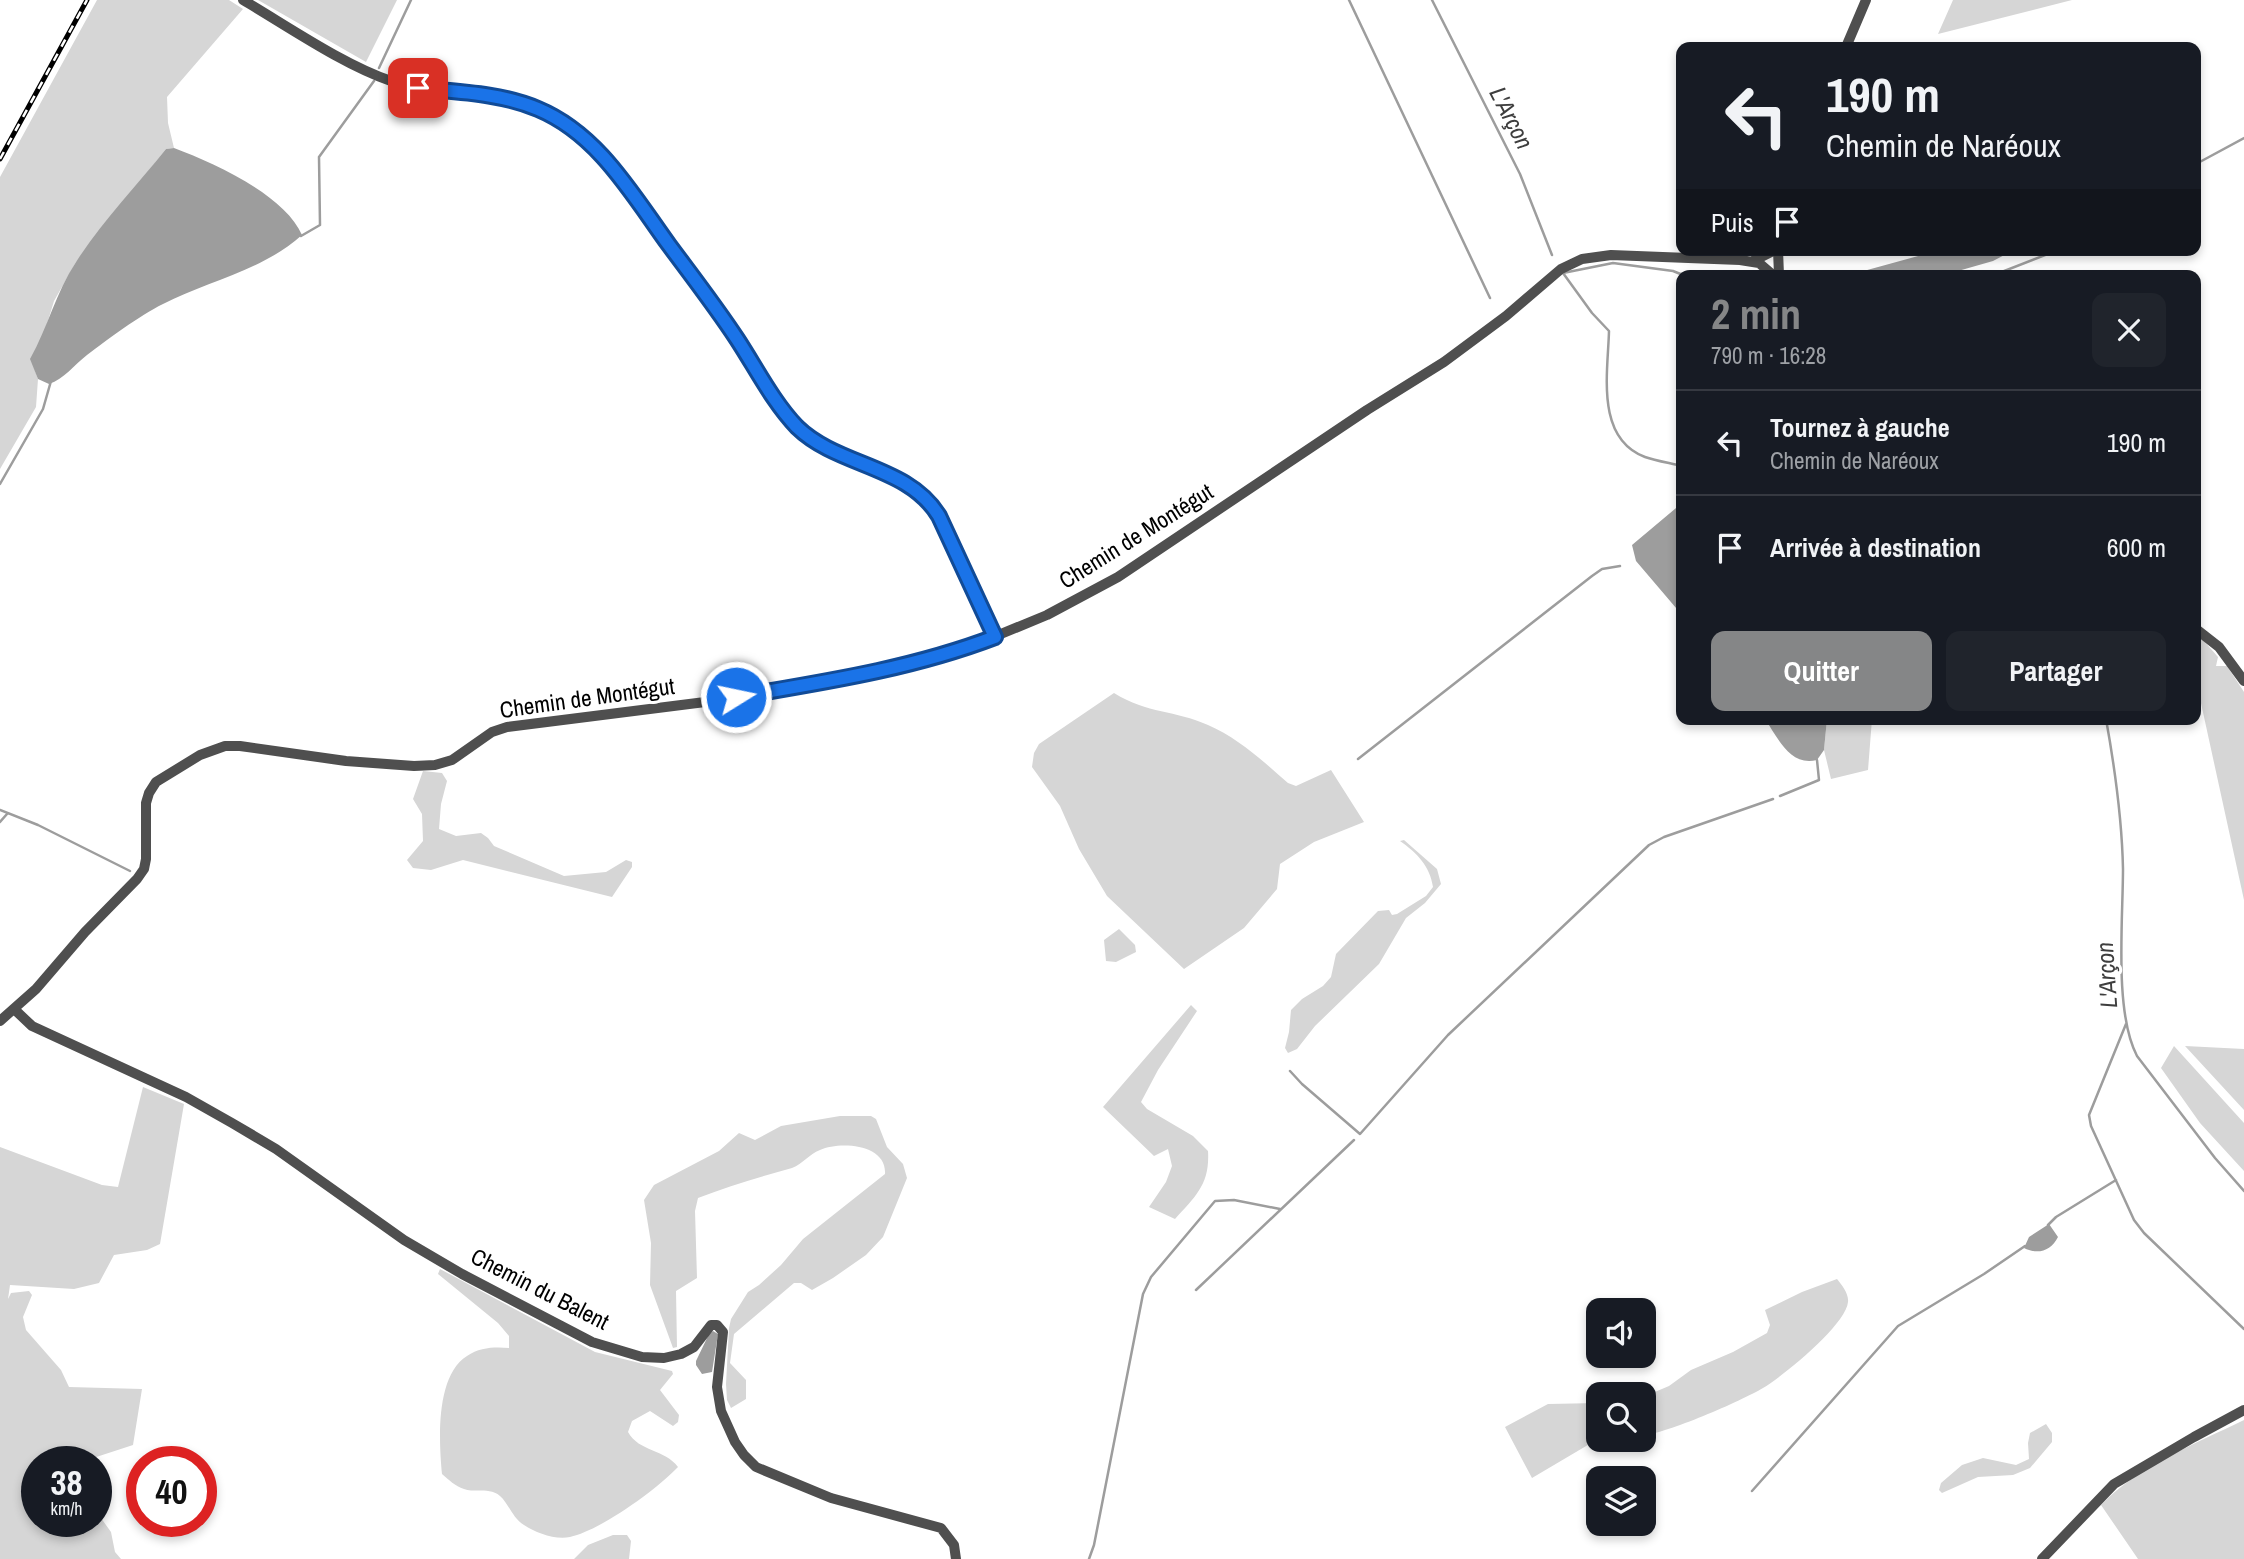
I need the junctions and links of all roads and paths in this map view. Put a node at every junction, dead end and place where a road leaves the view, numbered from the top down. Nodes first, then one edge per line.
1 (243, 0) edge
2 (1866, 0) edge
3 (1848, 42) edge
4 (1763, 256) edge
5 (1751, 261) junction
6 (1768, 270) edge
7 (2201, 633) edge
8 (995, 637) junction
9 (2244, 681) edge
10 (14, 1009) junction
11 (0, 1021) edge
12 (2244, 1410) edge
13 (956, 1559) edge
14 (2042, 1559) edge

1 - 8 street
2 - 3 street
4 - 5 street
5 - 6 street
5 - 8 street, Chemin de Montégut
7 - 9 street
8 - 10 street, Chemin de Montégut
10 - 11 street, Chemin de Montégut
10 - 13 street, Chemin du Balent
12 - 14 street

